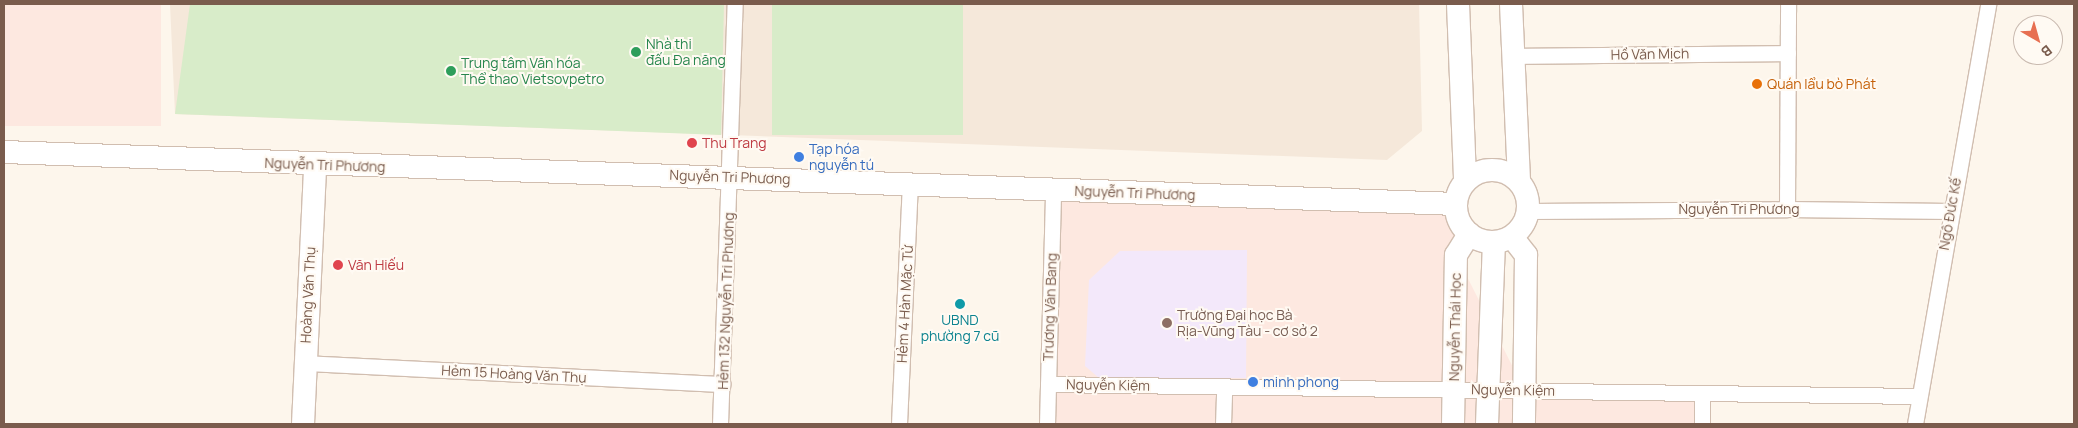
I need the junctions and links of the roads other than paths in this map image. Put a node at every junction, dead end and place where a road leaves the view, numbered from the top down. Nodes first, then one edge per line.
1 (736, 4) edge
2 (1458, 4) edge
3 (1511, 4) edge
4 (1788, 4) edge
5 (1988, 4) edge
6 (1788, 53) junction
7 (1513, 56) junction
8 (4, 152) edge
9 (315, 165) junction
10 (731, 177) junction
11 (1519, 181) junction
12 (1465, 182) junction
13 (910, 183) junction
14 (1053, 190) junction
15 (1456, 204) junction
16 (1786, 209) junction
17 (1528, 211) junction
18 (1950, 211) junction
19 (1469, 234) junction
20 (1503, 240) junction
21 (305, 363) junction
22 (722, 384) junction
23 (1048, 384) junction
24 (1224, 387) junction
25 (1454, 389) junction
26 (1487, 389) junction
27 (1524, 389) junction
28 (1702, 393) junction
29 (1919, 396) junction
30 (303, 424) edge
31 (720, 424) edge
32 (899, 424) edge
33 (1047, 424) edge
34 (1224, 424) edge
35 (1453, 424) edge
36 (1487, 424) edge
37 (1524, 424) edge
38 (1702, 424) edge
39 (1915, 424) edge

1 - 10 street, Hẻm 132 Nguyễn Tri Phương
2 - 12 street
3 - 7 street
4 - 6 street
5 - 18 street, Ngô Đức Kế
6 - 7 street, Hồ Văn Mịch
6 - 16 street
7 - 11 street
8 - 9 street, Nguyễn Tri Phương
9 - 10 street, Nguyễn Tri Phương
9 - 21 street, Hoàng Văn Thụ
10 - 13 street, Nguyễn Tri Phương
10 - 22 street, Hẻm 132 Nguyễn Tri Phương
11 - 12 street
11 - 17 street
12 - 15 street
13 - 14 street, Nguyễn Tri Phương
13 - 32 street, Hẻm 4 Hàn Mặc Tử
14 - 15 street, Nguyễn Tri Phương
14 - 23 street, Trương Văn Bang
15 - 19 street
16 - 17 street, Nguyễn Tri Phương
16 - 18 street, Nguyễn Tri Phương
17 - 20 street
18 - 29 street, Ngô Đức Kế
19 - 20 street
19 - 25 street, Nguyễn Thái Học
20 - 26 street
20 - 27 street
21 - 22 street, Hẻm 15 Hoàng Văn Thụ
21 - 30 street, Hoàng Văn Thụ
22 - 31 street, Hẻm 132 Nguyễn Tri Phương
23 - 24 street, Nguyễn Kiệm
23 - 33 street, Trương Văn Bang
24 - 25 street, Nguyễn Kiệm
24 - 34 street
25 - 26 street, Nguyễn Kiệm
25 - 35 street, Nguyễn Thái Học
26 - 27 street, Nguyễn Kiệm
26 - 36 street
27 - 28 street, Nguyễn Kiệm
27 - 37 street
28 - 29 street, Nguyễn Kiệm
28 - 38 street
29 - 39 street, Ngô Đức Kế

